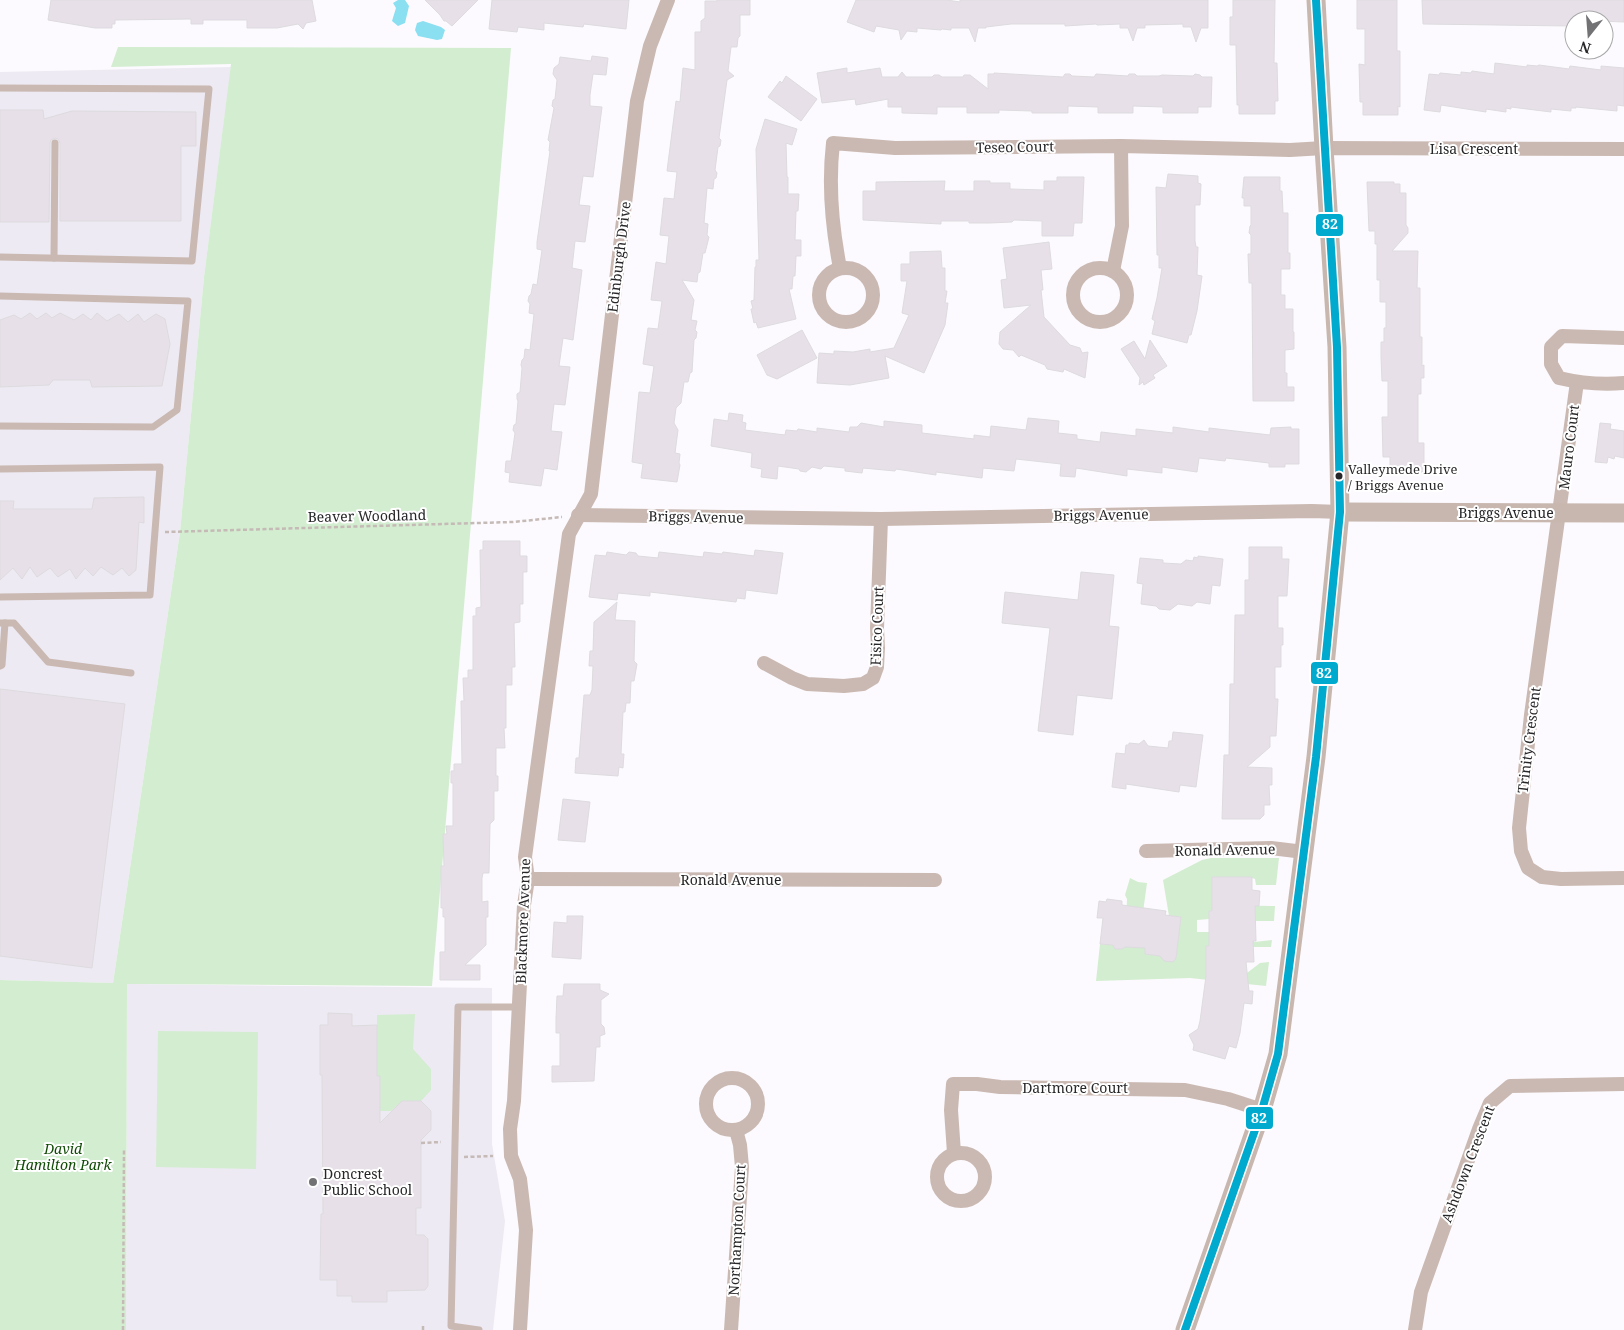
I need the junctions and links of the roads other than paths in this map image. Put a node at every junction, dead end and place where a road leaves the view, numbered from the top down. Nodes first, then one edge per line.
1 (668, 0) edge
2 (1316, 0) edge
3 (0, 88) edge
4 (55, 143) dead end
5 (1121, 146) junction
6 (1324, 148) junction
7 (1624, 149) edge
8 (0, 257) edge
9 (54, 258) junction
10 (840, 268) dead end
11 (1113, 271) dead end
12 (0, 296) edge
13 (1624, 338) edge
14 (1577, 382) junction
15 (1624, 383) edge
16 (0, 426) edge
17 (0, 469) edge
18 (1340, 512) junction
19 (1560, 513) junction
20 (1624, 513) edge
21 (578, 515) junction
22 (880, 519) junction
23 (0, 597) edge
24 (2, 623) edge
25 (764, 663) dead end
26 (0, 666) edge
27 (131, 673) dead end
28 (1146, 851) dead end
29 (1304, 852) junction
30 (1624, 878) edge
31 (528, 880) junction
32 (935, 880) dead end
33 (520, 1007) junction
34 (1624, 1084) edge
35 (1262, 1110) junction
36 (736, 1130) dead end
37 (954, 1153) dead end
38 (479, 1330) edge
39 (520, 1330) edge
40 (731, 1330) edge
41 (1185, 1330) edge
42 (1415, 1330) edge

1 - 21 street, Edinburgh Drive
2 - 6 street
3 - 9 lane
4 - 9 lane
5 - 6 street, Teseo Court
5 - 10 street, Teseo Court
5 - 11 street
6 - 7 street, Lisa Crescent
6 - 18 street
8 - 9 lane
12 - 16 lane
13 - 14 street
14 - 15 street
14 - 19 street, Mauro Court
17 - 23 lane
18 - 19 street, Briggs Avenue
18 - 22 street, Briggs Avenue
18 - 29 street
19 - 20 street, Briggs Avenue
19 - 30 street, Trinity Crescent
21 - 22 street, Briggs Avenue
21 - 31 street, Blackmore Avenue
22 - 25 street, Fisico Court
24 - 26 lane
24 - 27 lane
28 - 29 street, Ronald Avenue
29 - 35 street
31 - 32 street, Ronald Avenue
31 - 33 street, Blackmore Avenue
33 - 38 lane
33 - 39 street, Blackmore Avenue
34 - 42 street, Ashdown Crescent
35 - 37 street, Dartmore Court
35 - 41 street
36 - 40 street, Northampton Court

